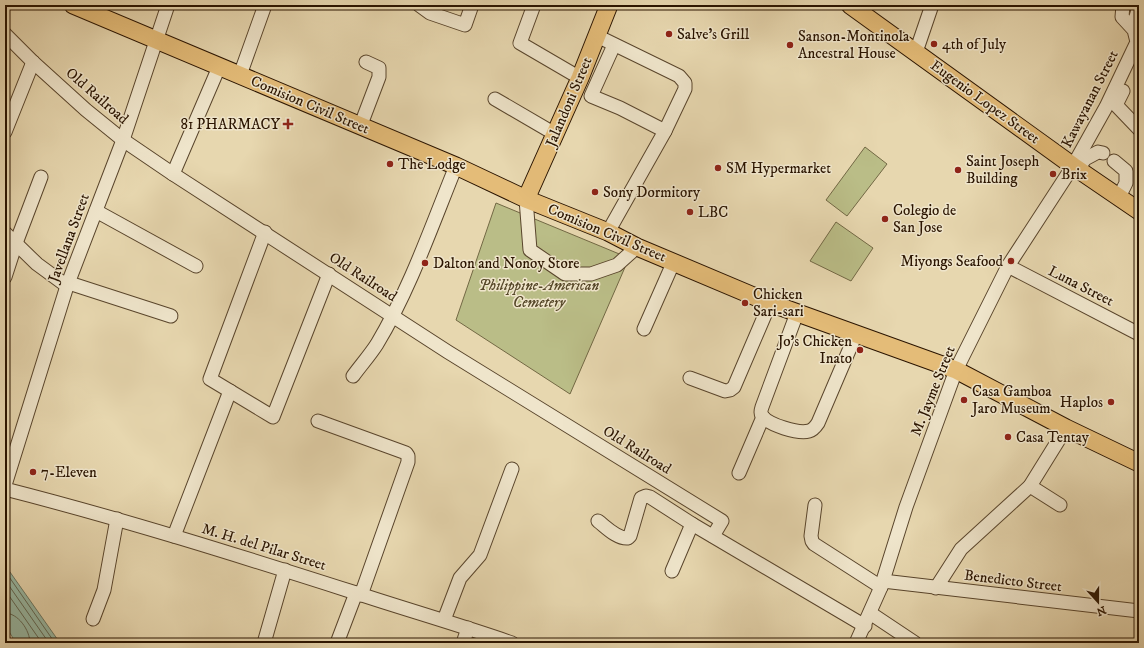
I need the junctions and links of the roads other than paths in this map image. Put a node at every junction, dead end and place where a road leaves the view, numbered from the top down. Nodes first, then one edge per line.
1 (73, 5) edge
2 (168, 5) edge
3 (265, 5) edge
4 (419, 5) edge
5 (472, 5) edge
6 (534, 5) edge
7 (609, 5) edge
8 (850, 5) edge
9 (932, 5) edge
10 (1123, 5) edge
11 (1139, 8) edge
12 (1139, 23) edge
13 (5, 34) edge
14 (597, 36) junction
15 (156, 41) junction
16 (614, 44) junction
17 (916, 52) junction
18 (1139, 54) edge
19 (33, 62) junction
20 (366, 62) dead end
21 (219, 67) junction
22 (240, 75) junction
23 (580, 78) junction
24 (495, 99) dead end
25 (360, 127) junction
26 (1139, 129) edge
27 (665, 131) junction
28 (5, 132) edge
29 (555, 134) junction
30 (123, 140) junction
31 (456, 166) junction
32 (1076, 167) junction
33 (173, 174) junction
34 (41, 177) dead end
35 (1119, 197) junction
36 (526, 199) junction
37 (1137, 207) edge
38 (96, 211) junction
39 (265, 232) junction
40 (608, 232) junction
41 (5, 233) edge
42 (16, 243) junction
43 (637, 247) junction
44 (674, 261) junction
45 (196, 266) dead end
46 (1008, 266) junction
47 (329, 274) junction
48 (5, 277) edge
49 (68, 285) junction
50 (770, 303) junction
51 (797, 313) junction
52 (393, 315) junction
53 (171, 316) dead end
54 (644, 329) dead end
55 (856, 334) junction
56 (1139, 334) edge
57 (956, 370) junction
58 (353, 376) dead end
59 (690, 378) dead end
60 (230, 390) junction
61 (763, 417) junction
62 (318, 421) dead end
63 (1066, 428) junction
64 (1139, 464) edge
65 (512, 469) dead end
66 (738, 473) dead end
67 (5, 485) edge
68 (1030, 486) junction
69 (5, 489) edge
70 (815, 505) dead end
71 (1060, 505) dead end
72 (117, 519) junction
73 (598, 522) dead end
74 (692, 524) junction
75 (174, 536) junction
76 (713, 536) junction
77 (285, 570) junction
78 (672, 571) dead end
79 (882, 584) junction
80 (936, 588) junction
81 (359, 594) junction
82 (1139, 612) edge
83 (870, 613) junction
84 (93, 619) dead end
85 (444, 620) junction
86 (865, 626) junction
87 (468, 628) junction
88 (264, 643) edge
89 (337, 643) edge
90 (463, 643) edge
91 (512, 643) edge
92 (856, 643) edge
93 (915, 643) edge

1 - 15 main road, Comision Civil Street
2 - 15 street, Javellana Street
3 - 22 street
4 - 5 street
6 - 23 street
7 - 14 main road, Jalandoni Street
8 - 17 main road, Eugenio Lopez Street
9 - 17 street
10 - 32 street, Kawayanan Street
11 - 12 street
13 - 19 street, Old Railroad
14 - 16 street
14 - 23 main road, Jalandoni Street
15 - 21 main road, Comision Civil Street
15 - 30 street, Javellana Street
16 - 27 street
16 - 27 street
17 - 32 main road, Eugenio Lopez Street
18 - 26 street
19 - 28 street
19 - 30 street, Old Railroad
20 - 25 street
21 - 22 main road, Comision Civil Street
21 - 33 street
22 - 25 main road, Comision Civil Street
23 - 29 main road, Jalandoni Street
24 - 29 street
25 - 31 main road, Comision Civil Street
27 - 40 street
29 - 36 main road, Jalandoni Street
30 - 33 street, Old Railroad
30 - 38 street, Javellana Street
31 - 36 main road, Comision Civil Street
31 - 52 street
32 - 35 main road, Eugenio Lopez Street
32 - 35 street
32 - 46 street, M. Jayme Street
33 - 39 street, Old Railroad
34 - 42 street
35 - 37 main road, Eugenio Lopez Street
36 - 40 main road, Comision Civil Street
36 - 43 street
38 - 45 street
38 - 49 street, Javellana Street
39 - 47 street, Old Railroad
39 - 60 street
40 - 43 main road, Comision Civil Street
41 - 42 street
42 - 48 street
42 - 49 street
43 - 44 main road, Comision Civil Street
44 - 50 main road, Comision Civil Street
44 - 54 street
46 - 56 street, Luna Street
46 - 57 street, M. Jayme Street
47 - 52 street, Old Railroad
47 - 60 street
49 - 53 street
49 - 67 street, Javellana Street
50 - 51 main road, Comision Civil Street
50 - 59 street
51 - 55 main road, Comision Civil Street
51 - 61 street
52 - 58 street
52 - 76 street, Old Railroad
55 - 57 main road, Comision Civil Street
55 - 61 street
57 - 63 main road, Comision Civil Street
57 - 79 street, M. Jayme Street
60 - 75 street
61 - 66 street
62 - 81 street
63 - 64 main road, Comision Civil Street
63 - 68 street
65 - 85 street
68 - 71 street
68 - 80 street
69 - 72 street, M. H. del Pilar Street
70 - 79 street
72 - 75 street, M. H. del Pilar Street
72 - 84 street
73 - 74 street
74 - 76 street
74 - 78 street
75 - 77 street, M. H. del Pilar Street
76 - 86 street
77 - 81 street, M. H. del Pilar Street
77 - 88 street
79 - 80 street, Benedicto Street
79 - 83 street, M. Jayme Street
80 - 82 street, Benedicto Street
81 - 85 street, M. H. del Pilar Street
81 - 89 street
83 - 86 street, M. Jayme Street
83 - 93 street
85 - 87 street, M. H. del Pilar Street
86 - 92 street, M. Jayme Street
87 - 90 street
87 - 91 street, M. H. del Pilar Street

